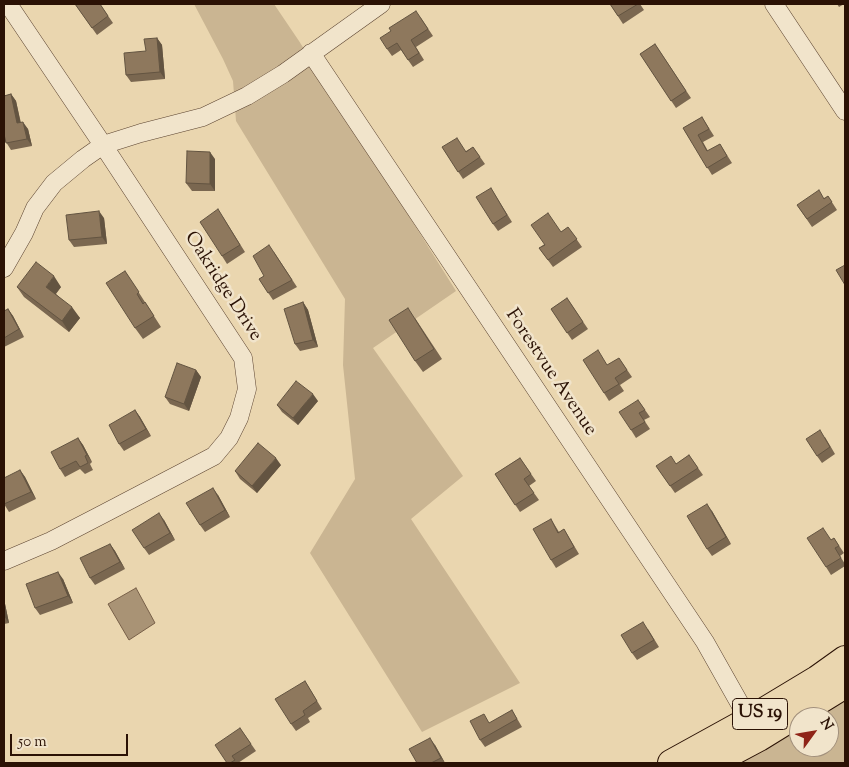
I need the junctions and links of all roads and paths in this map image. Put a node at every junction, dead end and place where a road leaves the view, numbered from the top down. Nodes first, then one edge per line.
1 (8, 4) edge
2 (381, 4) edge
3 (774, 4) edge
4 (311, 53) junction
5 (845, 110) edge
6 (103, 145) junction
7 (4, 268) edge
8 (4, 561) edge
9 (845, 659) edge
10 (845, 685) edge
11 (749, 720) junction
12 (670, 763) edge
13 (712, 763) edge

1 - 6 street, Oakridge Drive
2 - 4 street
3 - 5 street
4 - 6 street
4 - 11 street, Forestvue Avenue
6 - 7 street
6 - 8 street, Oakridge Drive
9 - 11 highway, US 19
10 - 13 highway, US 19
11 - 12 highway, US 19

